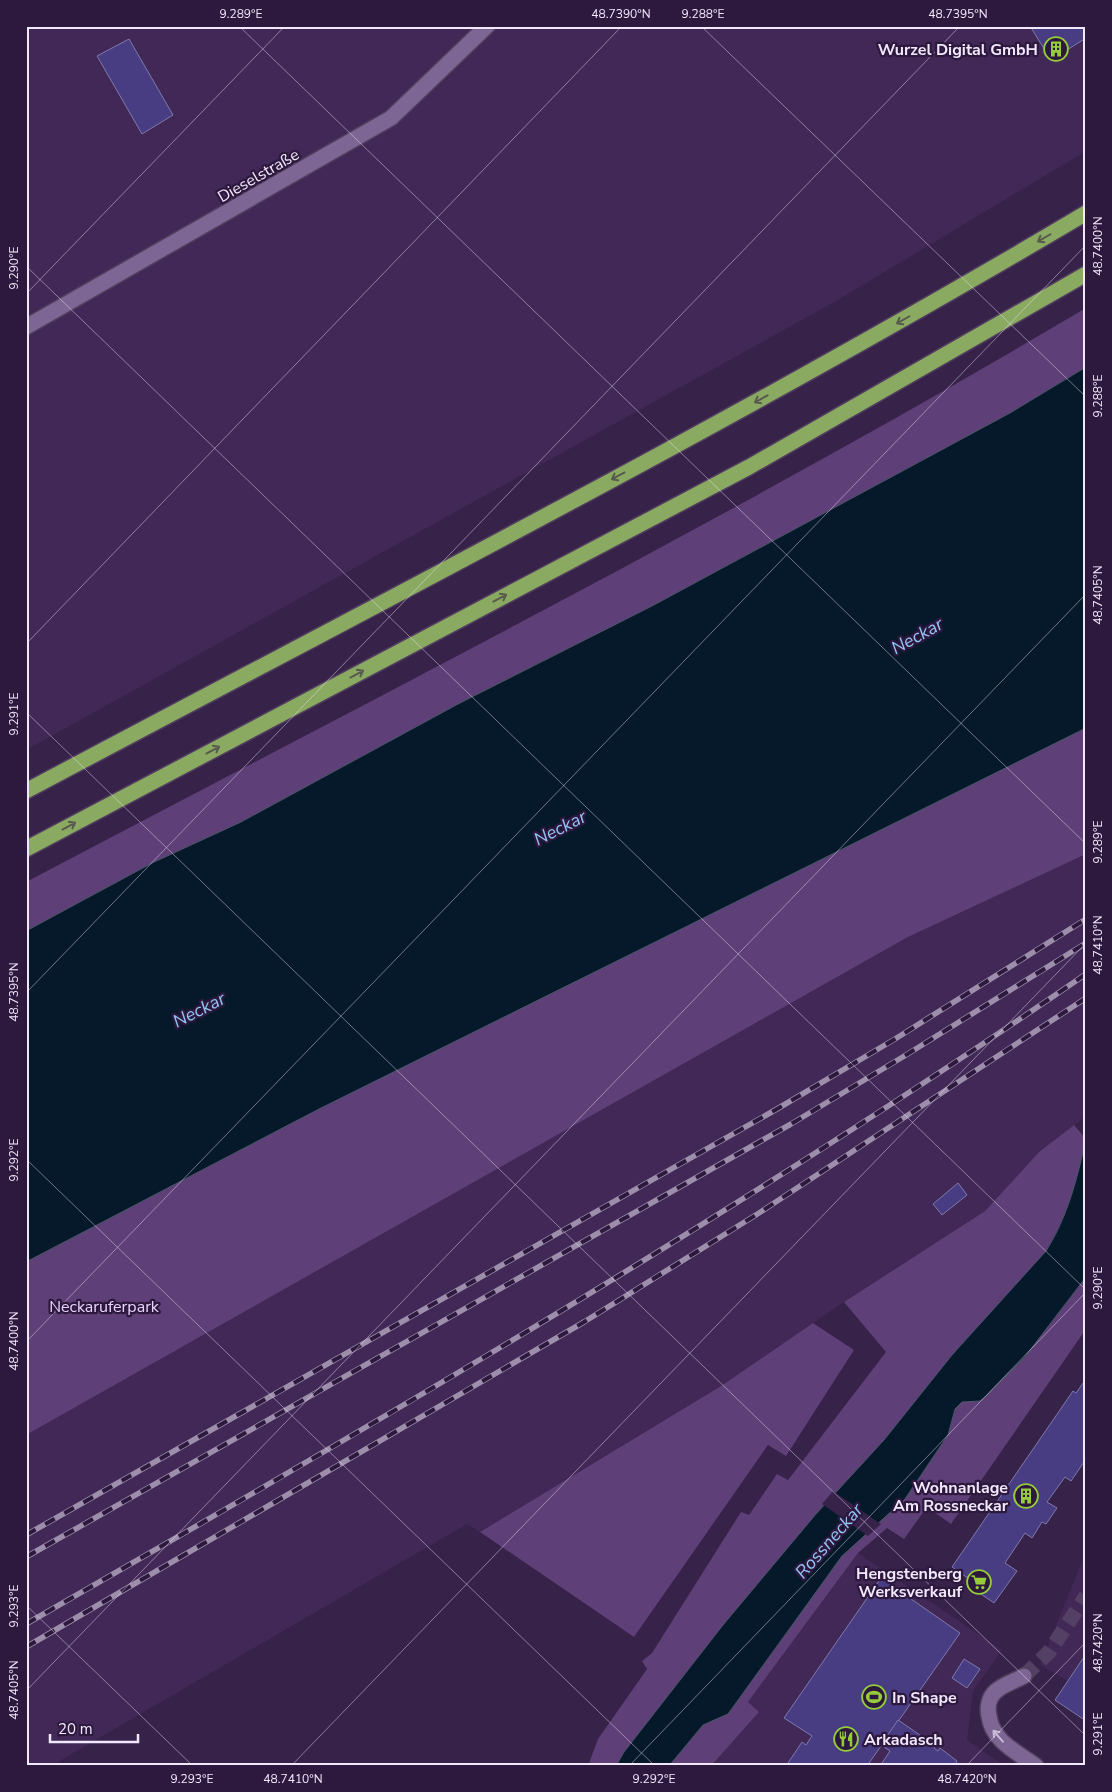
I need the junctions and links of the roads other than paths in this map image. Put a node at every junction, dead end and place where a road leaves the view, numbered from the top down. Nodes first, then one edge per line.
1 (487, 26) edge
2 (1086, 213) edge
3 (1086, 274) edge
4 (26, 327) edge
5 (26, 791) edge
6 (26, 849) edge
7 (1024, 1676) tunnel mouth
8 (1036, 1766) edge

1 - 4 street, Dieselstraße
2 -> 5 highway
6 -> 3 highway
8 -> 7 street

